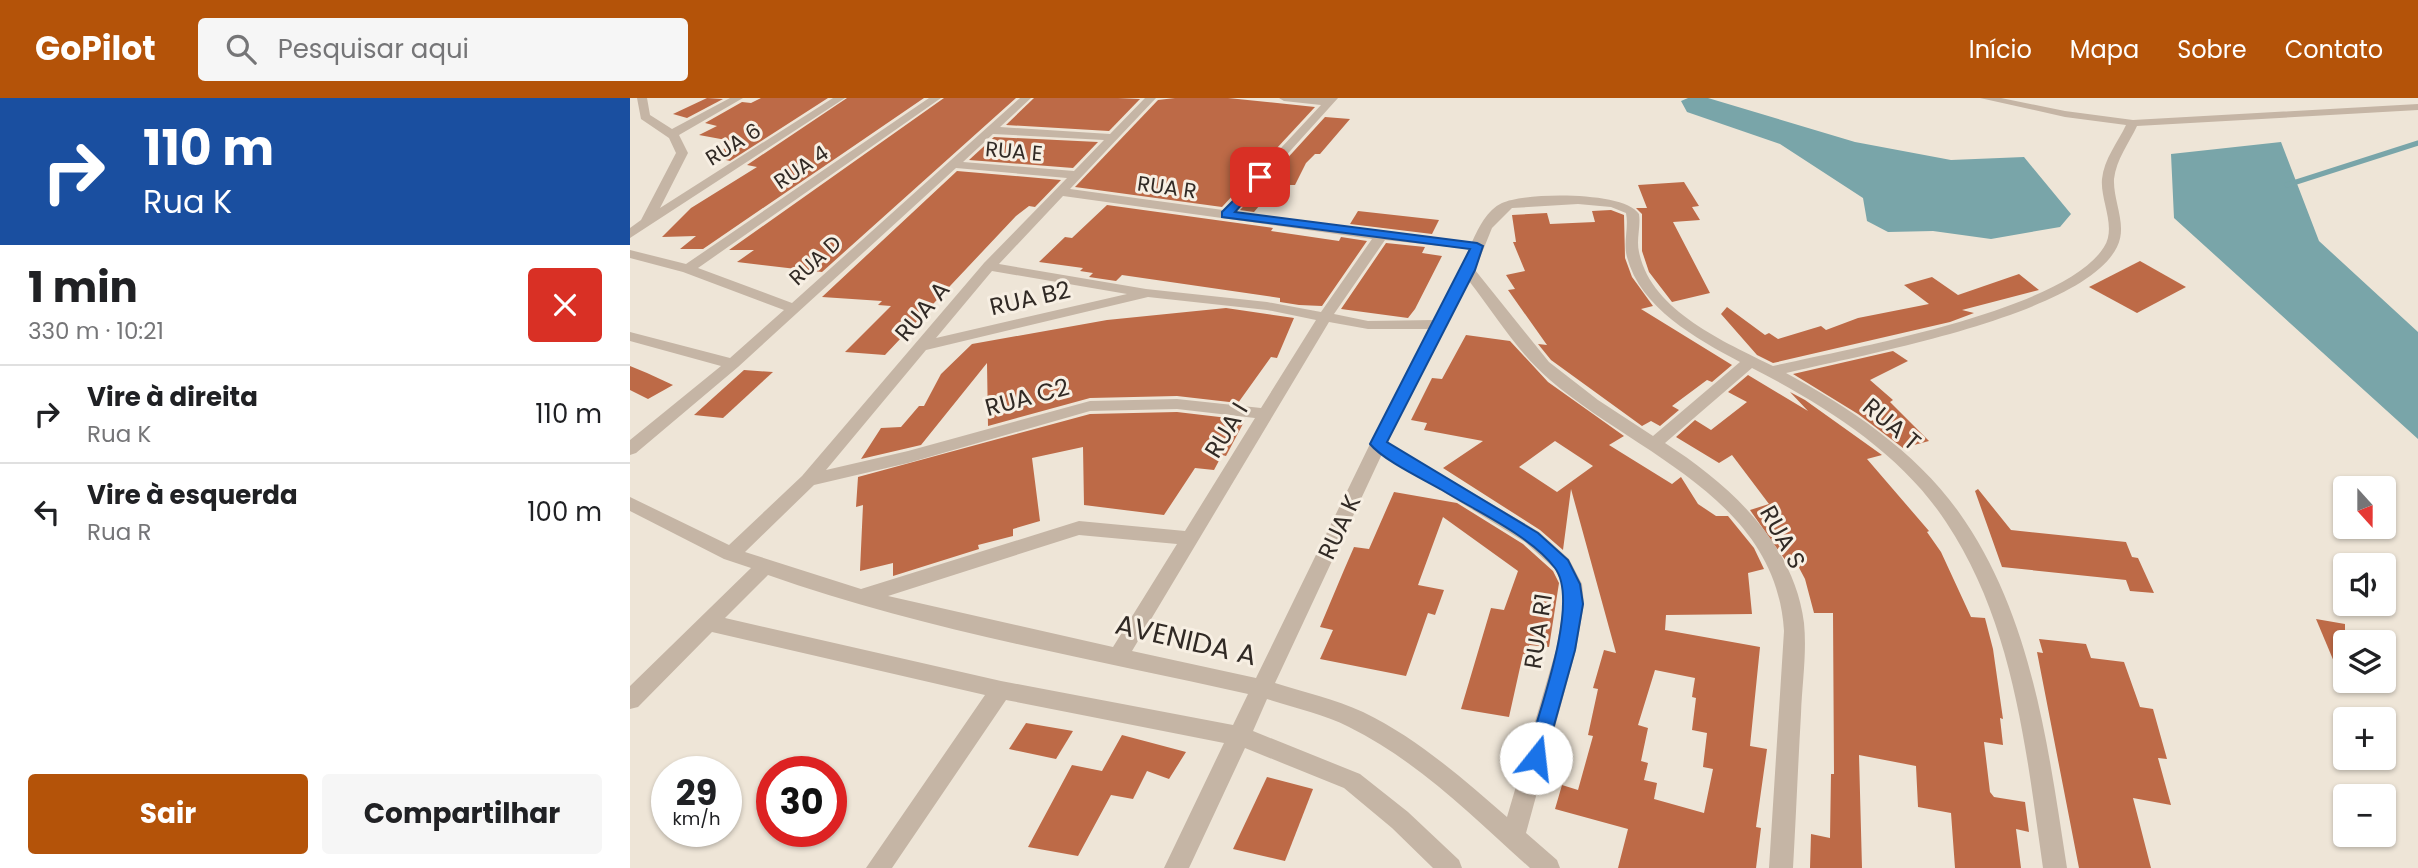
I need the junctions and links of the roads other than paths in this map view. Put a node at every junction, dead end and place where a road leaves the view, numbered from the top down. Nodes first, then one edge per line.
1 (642, 98) edge
2 (738, 98) edge
3 (840, 98) edge
4 (936, 98) edge
5 (1026, 98) edge
6 (1151, 98) edge
7 (1284, 98) edge
8 (1985, 98) edge
9 (1331, 100) edge
10 (2416, 107) edge
11 (2133, 123) junction
12 (989, 130) junction
13 (672, 134) junction
14 (1110, 138) junction
15 (950, 164) junction
16 (1075, 175) junction
17 (1061, 192) junction
18 (1518, 202) joint
19 (1226, 215) junction
20 (646, 222) junction
21 (630, 234) edge
22 (1381, 236) junction
23 (1477, 246) junction
24 (630, 254) edge
25 (989, 266) junction
26 (688, 269) junction
27 (1468, 270) junction
28 (1148, 293) junction
29 (793, 308) junction
30 (1326, 315) junction
31 (1440, 324) junction
32 (630, 336) edge
33 (923, 346) junction
34 (1751, 361) junction
35 (733, 364) junction
36 (1774, 371) junction
37 (1264, 414) junction
38 (1378, 444) junction
39 (1653, 445) junction
40 (630, 449) edge
41 (808, 480) junction
42 (630, 503) edge
43 (1189, 538) junction
44 (731, 554) junction
45 (764, 567) junction
46 (860, 597) junction
47 (710, 623) junction
48 (1119, 654) junction
49 (1262, 688) junction
50 (1001, 690) junction
51 (630, 700) edge
52 (1240, 736) junction
53 (1513, 839) junction
54 (878, 868) edge
55 (1176, 868) edge
56 (1450, 868) edge
57 (1548, 868) edge
58 (1781, 868) edge
59 (2055, 868) edge

1 - 13 street
2 - 13 street
3 - 20 street, RUA 6
4 - 26 street, RUA 4
5 - 12 street, RUA D
6 - 14 street, RUA A
7 - 9 street
8 - 11 street
9 - 19 street
10 - 11 street
11 - 36 street
12 - 14 street
12 - 15 street, RUA D
13 - 20 street
14 - 16 street, RUA A
15 - 16 street, RUA E
15 - 29 street, RUA D
16 - 17 street, RUA A
17 - 19 street, RUA R
17 - 25 street, RUA A
18 - 23 street, RUA K
18 - 34 street, RUA T
19 - 22 street, RUA R
20 - 21 street, RUA 6
22 - 23 street, RUA R
22 - 30 street, RUA I
23 - 27 street, RUA K
24 - 26 street
25 - 28 street, RUA B2
25 - 33 street, RUA A
26 - 29 street
27 - 31 street, RUA K
27 - 39 street, RUA S
28 - 30 street, RUA B2
28 - 33 street, RUA B2
29 - 35 street, RUA D
30 - 31 street, RUA B2
30 - 37 street, RUA I
31 - 38 street, RUA K
32 - 35 street
33 - 41 street, RUA A
34 - 36 street, RUA T
34 - 39 street
35 - 40 street, RUA D
36 - 59 street, RUA T
37 - 41 street, RUA C2
37 - 43 street, RUA I
38 - 49 street, RUA K
38 - 53 street, RUA R1
39 - 58 street, RUA S
41 - 44 street, RUA A
42 - 44 street, AVENIDA A
43 - 46 street
43 - 48 street, RUA I
44 - 45 street, AVENIDA A
45 - 46 street, AVENIDA A
45 - 47 street
46 - 48 street, AVENIDA A
47 - 50 street
47 - 51 street
48 - 49 street, AVENIDA A
49 - 52 street, RUA K
49 - 53 street, AVENIDA A
50 - 52 street
50 - 54 street
52 - 55 street, RUA K
52 - 56 street
53 - 57 street, AVENIDA A

